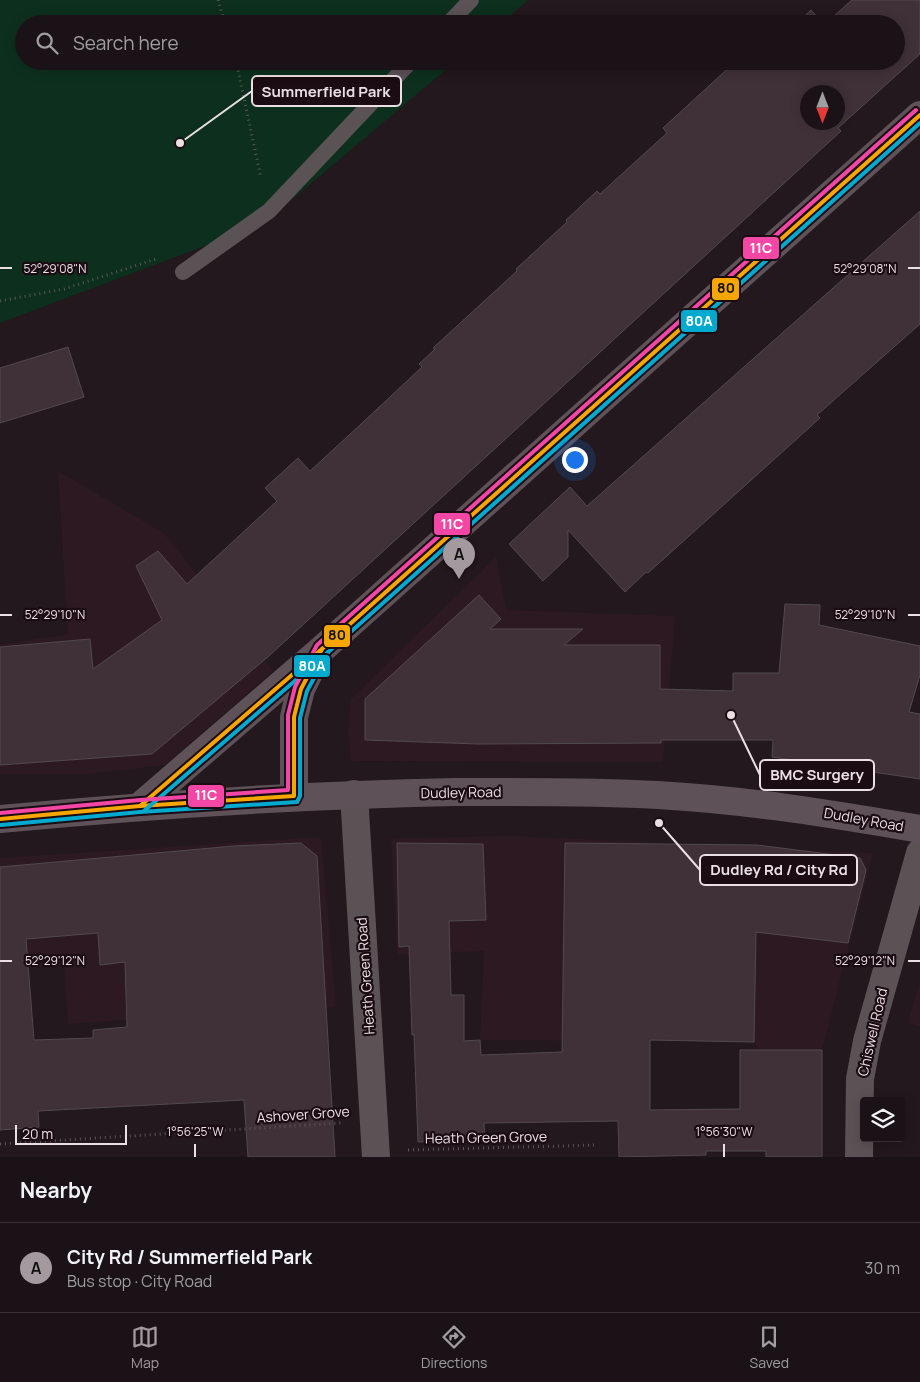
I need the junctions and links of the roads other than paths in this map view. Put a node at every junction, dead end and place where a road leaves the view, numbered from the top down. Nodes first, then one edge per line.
1 (471, 0) edge
2 (457, 15) edge
3 (402, 70) edge
4 (920, 115) edge
5 (183, 272) dead end
6 (322, 649) junction
7 (354, 794) junction
8 (294, 796) junction
9 (140, 806) junction
10 (0, 819) edge
11 (920, 829) edge
12 (920, 853) edge
13 (376, 1154) edge
14 (859, 1157) edge

1 - 2 lane
3 - 5 lane
4 - 6 main road
6 - 8 main road
6 - 9 main road
7 - 8 main road, Dudley Road
7 - 11 main road, Dudley Road
7 - 13 street, Heath Green Road
8 - 9 main road, Dudley Road
9 - 10 main road, Dudley Road
12 - 14 street, Chiswell Road

